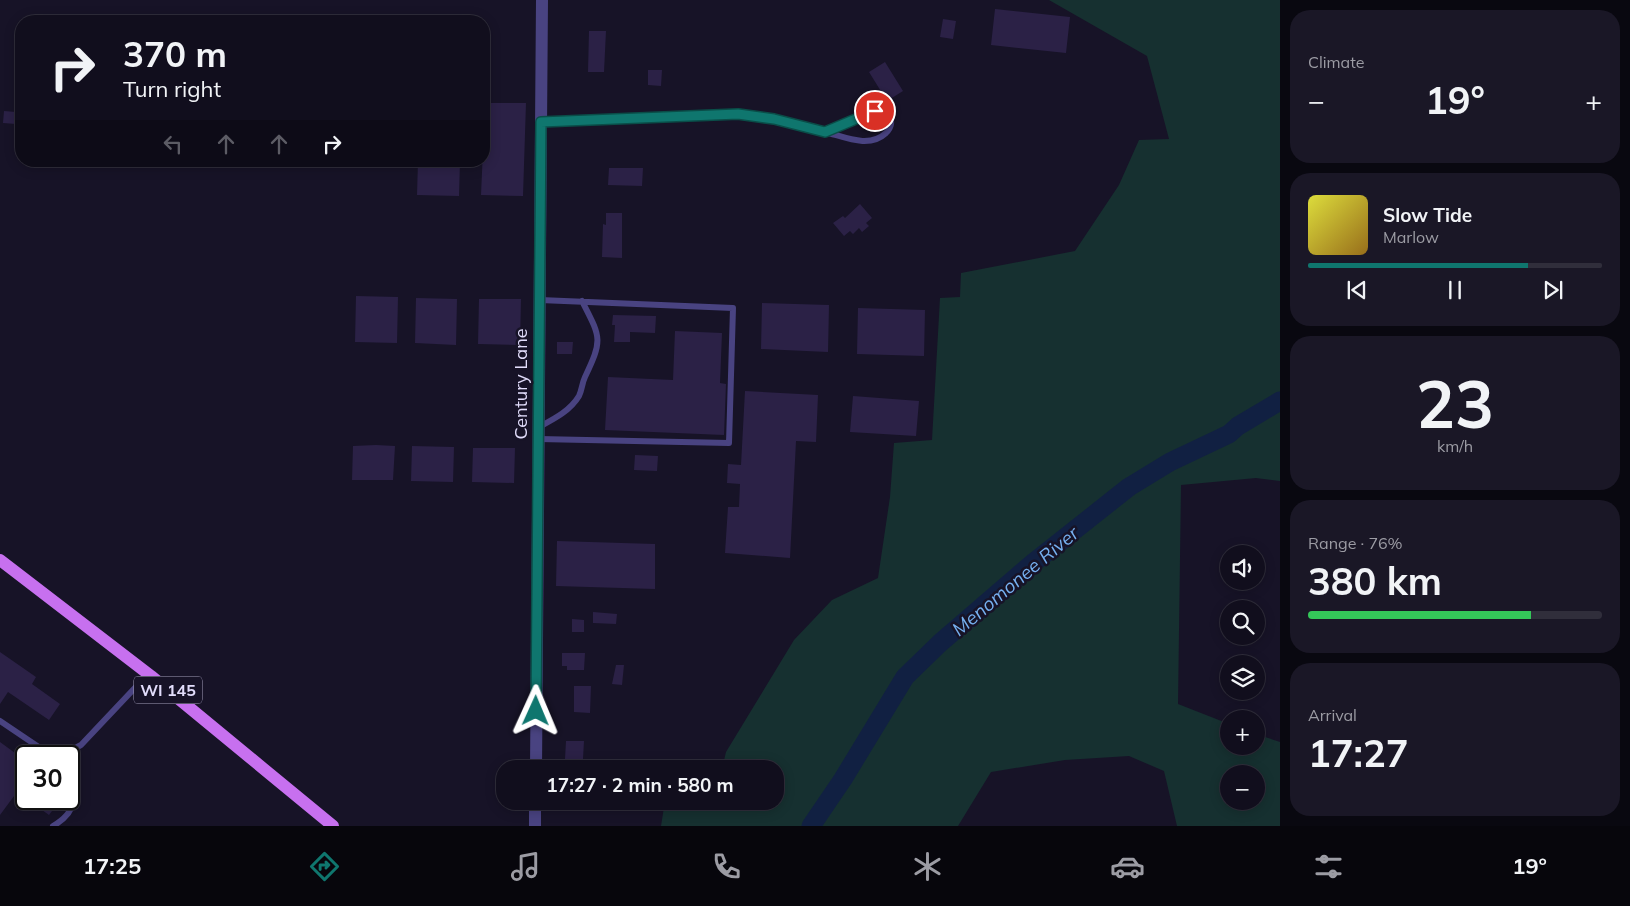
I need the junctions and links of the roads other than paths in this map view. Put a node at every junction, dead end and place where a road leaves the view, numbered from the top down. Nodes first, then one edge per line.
1 (542, 0) edge
2 (541, 122) junction
3 (825, 132) junction
4 (540, 300) junction
5 (582, 301) junction
6 (539, 433) junction
7 (0, 560) edge
8 (148, 674) junction
9 (0, 721) edge
10 (36, 745) edge
11 (80, 746) edge
12 (536, 760) edge
13 (70, 810) edge
14 (535, 810) edge
15 (52, 826) edge
16 (333, 826) edge
17 (535, 826) edge

1 - 2 street, Century Lane
2 - 3 lane
2 - 4 street, Century Lane
3 - 3 lane
4 - 5 lane
4 - 6 street, Century Lane
5 - 6 lane
5 - 6 lane
6 - 12 street, Century Lane
7 - 8 main road, WI 145
8 - 11 lane
8 - 16 main road, WI 145
9 - 10 lane
13 - 15 lane
14 - 17 street

